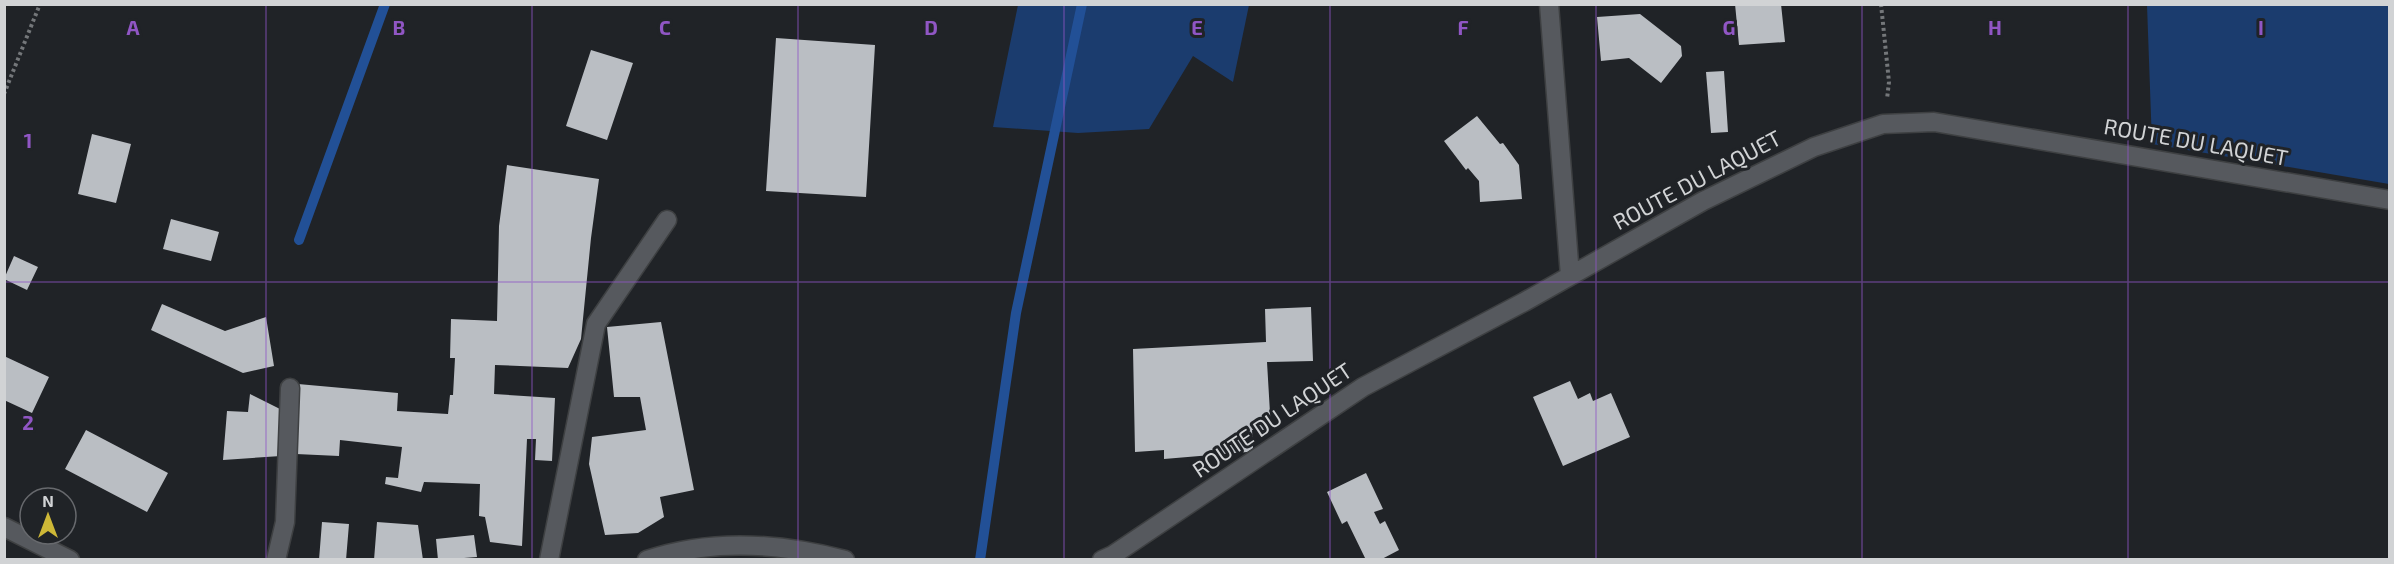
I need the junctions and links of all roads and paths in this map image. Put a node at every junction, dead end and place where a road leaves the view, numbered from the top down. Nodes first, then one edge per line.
1 (40, 4) edge
2 (1549, 4) edge
3 (1881, 4) edge
4 (4, 94) edge
5 (1883, 124) junction
6 (2390, 200) edge
7 (667, 220) dead end
8 (1570, 276) junction
9 (290, 388) dead end
10 (4, 527) edge
11 (70, 560) edge
12 (276, 560) edge
13 (549, 560) edge
14 (647, 560) edge
15 (845, 560) edge
16 (1102, 560) edge

1 - 4 path
2 - 8 street
3 - 5 path
5 - 6 street, ROUTE DU LAQUET
5 - 8 street, ROUTE DU LAQUET
7 - 13 street
8 - 16 street, ROUTE DU LAQUET
9 - 12 street
10 - 11 street
14 - 15 street

